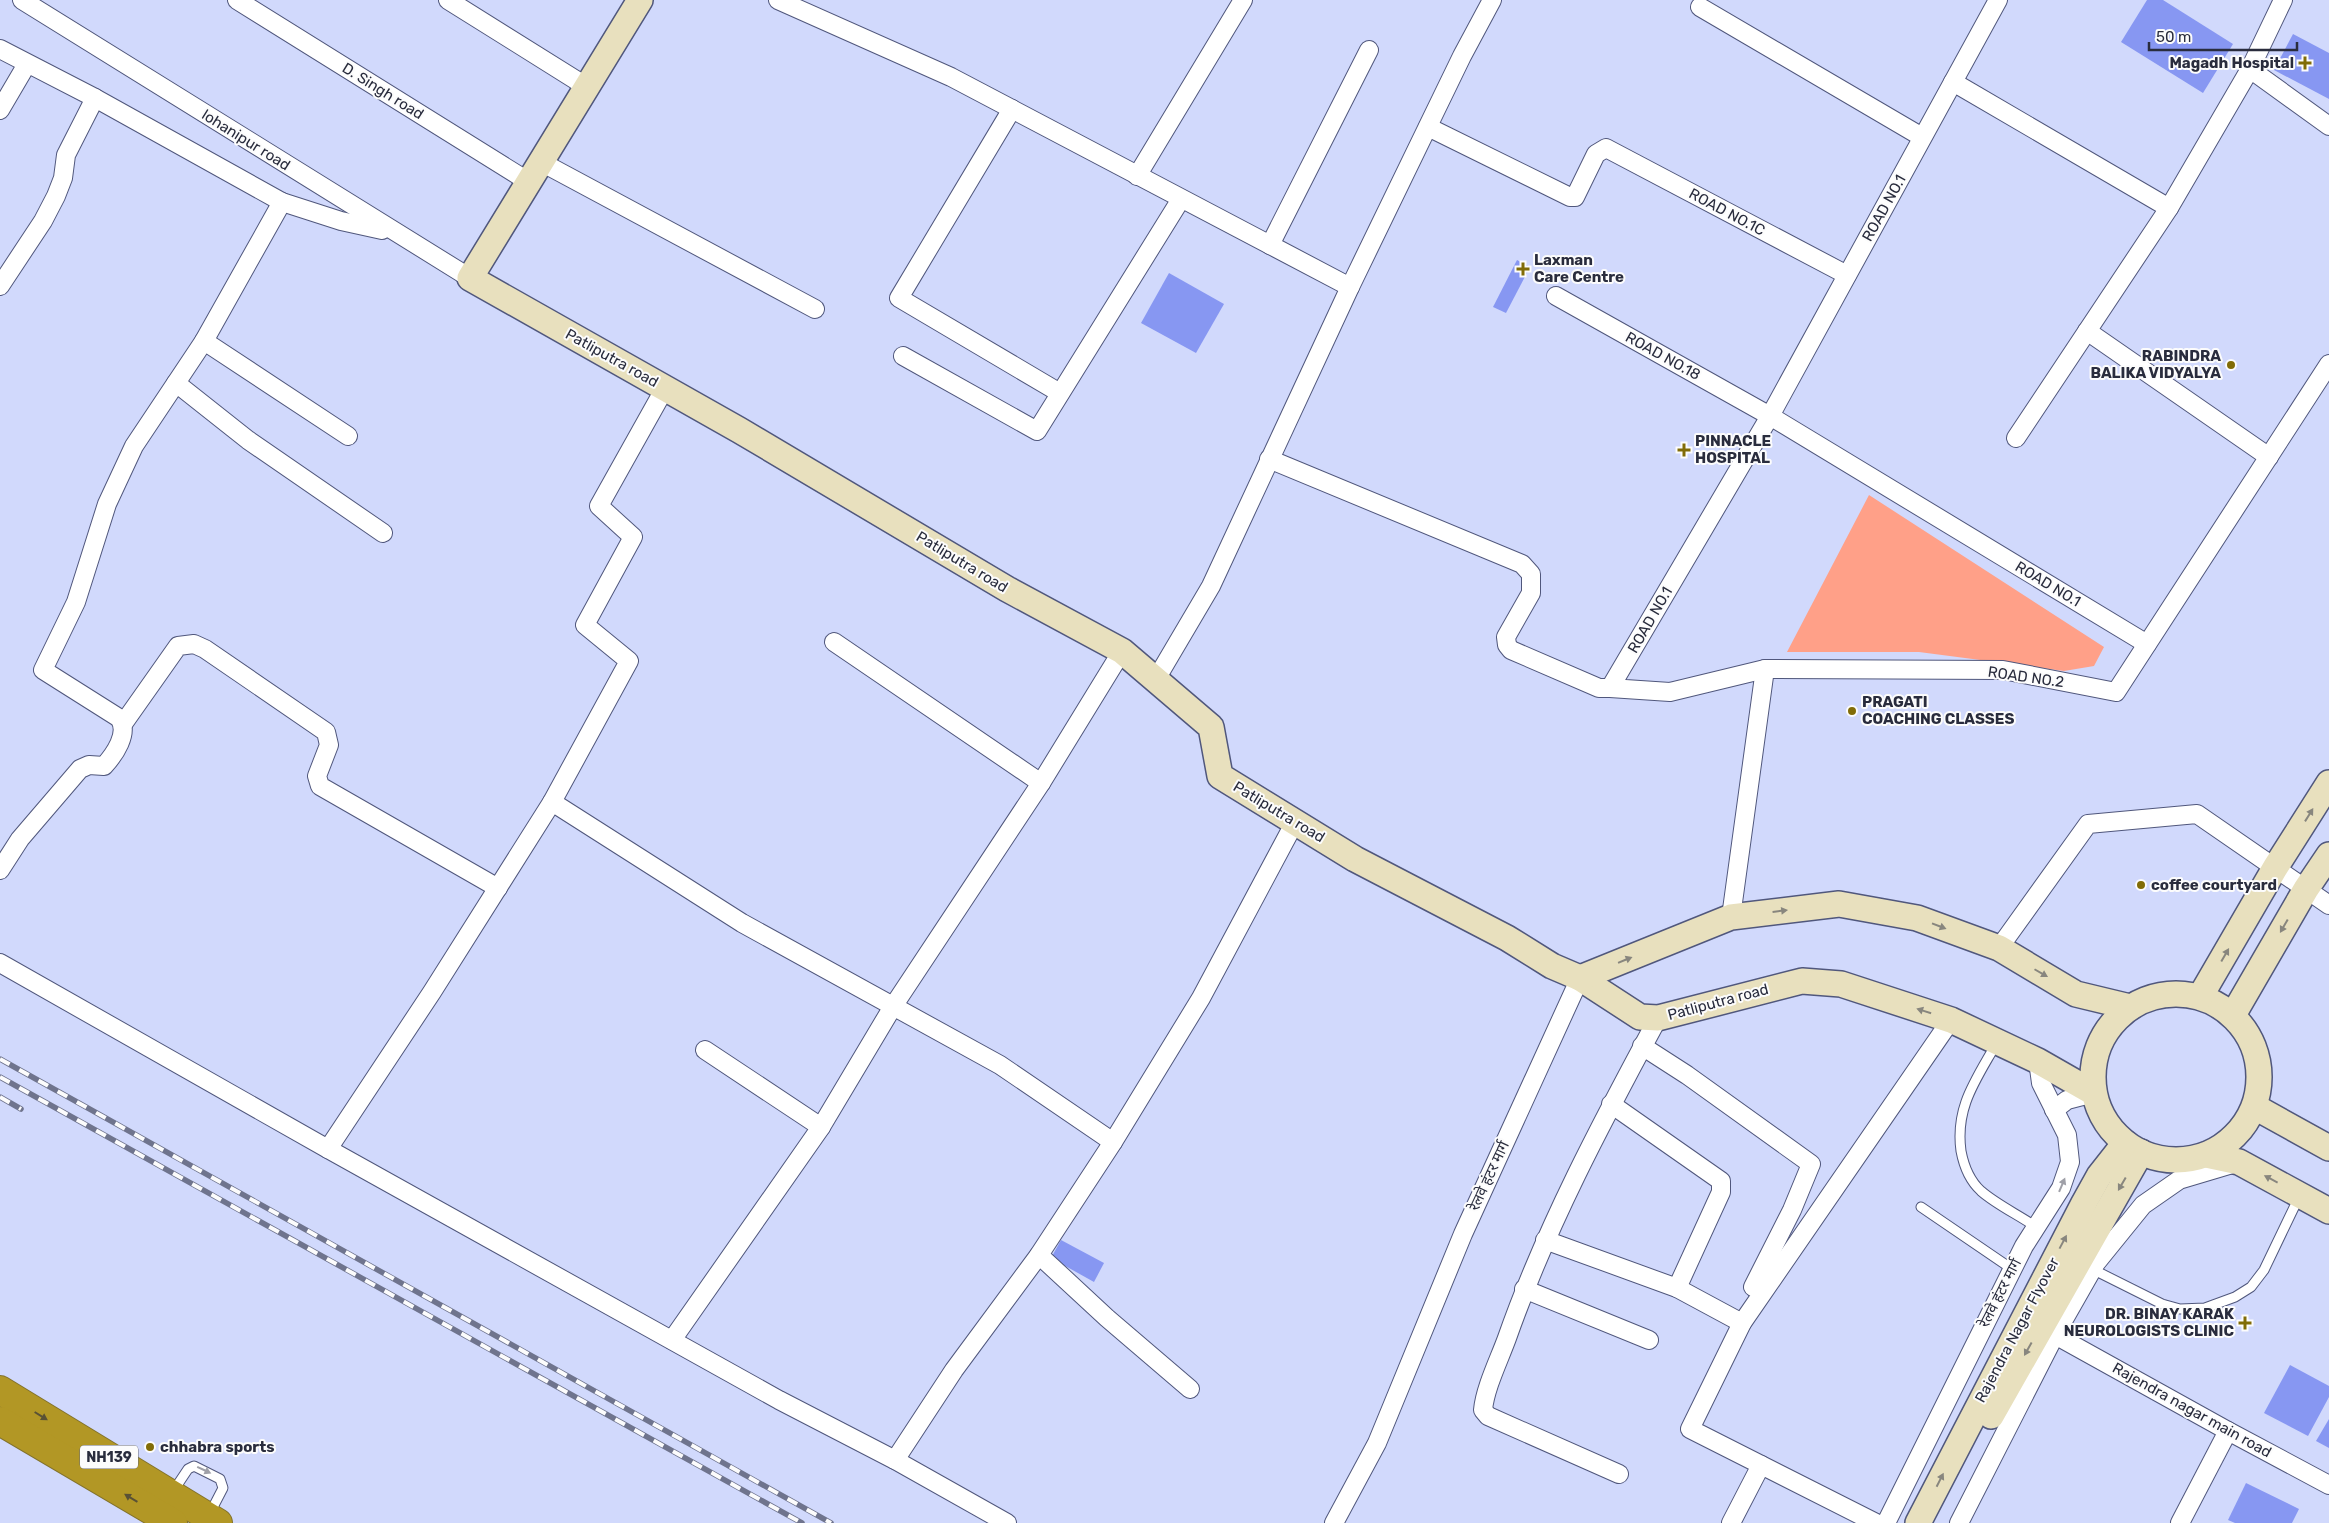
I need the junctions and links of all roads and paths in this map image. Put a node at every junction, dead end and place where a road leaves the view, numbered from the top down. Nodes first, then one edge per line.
1 (22, 0) edge
2 (237, 0) edge
3 (448, 0) edge
4 (640, 0) edge
5 (778, 0) edge
6 (1243, 0) edge
7 (1492, 0) edge
8 (1998, 0) edge
9 (2283, 0) edge
10 (1700, 7) dead end
11 (0, 49) edge
12 (1370, 50) dead end
13 (27, 64) junction
14 (2250, 69) junction
15 (1953, 82) junction
16 (587, 86) junction
17 (96, 98) junction
18 (0, 110) edge
19 (1012, 110) junction
20 (2329, 126) edge
21 (1428, 127) junction
22 (1922, 137) junction
23 (535, 172) junction
24 (1137, 176) junction
25 (1181, 199) junction
26 (282, 202) junction
27 (2169, 208) junction
28 (396, 233) junction
29 (1270, 245) junction
30 (1847, 275) junction
31 (470, 278) junction
32 (0, 286) edge
33 (1350, 287) junction
34 (1556, 296) dead end
35 (815, 309) dead end
36 (2087, 331) junction
37 (204, 341) junction
38 (903, 356) dead end
39 (2329, 364) edge
40 (176, 383) junction
41 (665, 388) junction
42 (1060, 393) junction
43 (1770, 416) junction
44 (348, 436) dead end
45 (2016, 438) dead end
46 (2269, 457) junction
47 (1269, 459) junction
48 (383, 533) dead end
49 (834, 642) dead end
50 (2148, 644) junction
51 (1122, 651) junction
52 (1764, 669) junction
53 (1155, 681) junction
54 (1610, 688) junction
55 (124, 724) junction
56 (1042, 783) junction
57 (2329, 783) edge
58 (552, 802) junction
59 (1295, 822) junction
60 (2329, 855) edge
61 (2275, 868) junction
62 (0, 870) edge
63 (498, 888) junction
64 (2306, 889) junction
65 (2329, 904) edge
66 (1731, 917) junction
67 (1999, 948) junction
68 (0, 963) edge
69 (1580, 978) junction
70 (2200, 997) junction
71 (2130, 1007) junction
72 (892, 1008) junction
73 (2233, 1015) junction
74 (1658, 1018) junction
75 (1951, 1020) junction
76 (1997, 1042) junction
77 (1642, 1046) junction
78 (705, 1050) dead end
79 (2038, 1060) junction
80 (2094, 1093) junction
81 (1612, 1104) junction
82 (2254, 1107) junction
83 (2054, 1110) junction
84 (821, 1127) junction
85 (1113, 1142) junction
86 (2133, 1148) junction
87 (2329, 1148) edge
88 (328, 1149) junction
89 (2206, 1155) junction
90 (2239, 1162) junction
91 (2300, 1195) junction
92 (1921, 1207) dead end
93 (2094, 1209) junction
94 (2329, 1211) edge
95 (2036, 1226) junction
96 (1545, 1240) junction
97 (1039, 1255) junction
98 (2012, 1269) junction
99 (2092, 1269) junction
100 (1753, 1287) dead end
101 (1677, 1288) junction
102 (1524, 1289) junction
103 (1742, 1323) junction
104 (2055, 1335) junction
105 (672, 1340) junction
106 (1648, 1340) dead end
107 (1190, 1389) dead end
108 (0, 1390) edge
109 (0, 1421) edge
110 (2228, 1431) junction
111 (895, 1460) junction
112 (1761, 1465) junction
113 (1619, 1474) dead end
114 (2329, 1485) edge
115 (170, 1495) junction
116 (213, 1520) edge
117 (173, 1523) edge
118 (1007, 1523) edge
119 (1334, 1523) edge
120 (1731, 1523) edge
121 (1876, 1523) edge
122 (1886, 1523) edge
123 (1918, 1523) edge
124 (1937, 1523) edge
125 (1959, 1523) edge
126 (2180, 1523) edge

1 - 28 street, lohanipur road
2 - 23 street, D. Singh road
3 - 16 street
4 - 16 street
5 - 19 street
6 - 24 street
7 - 21 street
8 - 15 street, ROAD NO.1
9 - 14 street
10 - 22 street
11 - 13 street
12 - 29 street
13 - 17 street
13 - 18 street
14 - 20 street
14 - 27 street
15 - 22 street, ROAD NO.1
15 - 27 street
16 - 23 street
17 - 26 street
17 - 32 street
19 - 24 street
19 - 42 street
21 - 30 street, ROAD NO.1C
21 - 33 street
22 - 30 street, ROAD NO.1
23 - 31 street
23 - 35 street, D. Singh road
24 - 25 street
25 - 29 street
25 - 42 street
26 - 28 street
26 - 37 street
27 - 36 street
28 - 31 street, lohanipur road
29 - 33 street
30 - 43 street, ROAD NO.1
31 - 41 street, Patliputra road
33 - 47 street
34 - 43 street, ROAD NO.18
36 - 45 street
36 - 46 street
37 - 40 street
37 - 44 street
38 - 42 street
39 - 46 street, ROAD NO.2
40 - 48 street
40 - 55 street
41 - 51 street, Patliputra road
41 - 58 street
43 - 50 street, ROAD NO.1
43 - 54 street, ROAD NO.1
46 - 50 street, ROAD NO.2
47 - 53 street
47 - 54 street
49 - 56 street
50 - 52 street, ROAD NO.2
51 - 53 street, Patliputra road
51 - 56 street
52 - 54 street
52 - 66 street
53 - 59 street, Patliputra road
55 - 62 street
55 - 63 street
56 - 72 street
61 -> 57 street
58 - 63 street
58 - 72 street
59 - 69 street, Patliputra road
59 - 85 street
60 - 64 street
61 - 64 street
61 - 67 street
70 -> 61 street
63 - 88 street
64 - 65 street
64 -> 73 street
66 -> 67 street
69 -> 66 street
67 -> 71 street
68 - 88 street
69 - 74 street, Patliputra road
69 - 119 street, रेलवे हंटर मार्ग
70 - 71 street
70 - 73 street
71 - 80 street
72 - 84 street
72 - 85 street
73 - 82 street
75 -> 74 street, Patliputra road
74 - 77 street
75 - 76 street, Patliputra road
75 - 103 street
76 - 79 street, Patliputra road
76 - 95 lane
77 - 81 street
77 - 100 street
78 - 84 street
79 - 80 street, Patliputra road
79 - 83 street, रेलवे हंटर मार्ग
80 - 83 street
80 - 86 street
81 - 96 street
81 - 101 street
82 - 87 street
82 - 89 street
95 -> 83 street, रेलवे हंटर मार्ग
84 - 105 street
85 - 97 street
86 - 89 street
86 - 93 street, Rajendra Nagar Flyover
88 - 105 street
89 - 90 street
91 -> 90 street
90 - 99 street
91 - 94 street
91 - 99 lane
92 - 98 lane
123 -> 93 street, Rajendra Nagar Flyover
93 -> 124 street, Rajendra Nagar Flyover
95 - 98 street, रेलवे हंटर मार्ग
96 - 101 street
96 - 102 street
97 - 107 street
97 - 111 street
98 - 122 street, रेलवे हंटर मार्ग
99 - 104 street
101 - 103 street
102 - 106 street
102 - 113 street
103 - 112 street
104 - 110 street, Rajendra nagar main road
104 - 125 street
105 - 111 street
108 -> 115 highway, NH139
117 -> 109 highway, NH139
110 - 114 street, Rajendra nagar main road
110 - 126 street
111 - 118 street
112 - 120 street
112 - 121 street
115 - 116 highway, NH139
115 -> 116 lane

